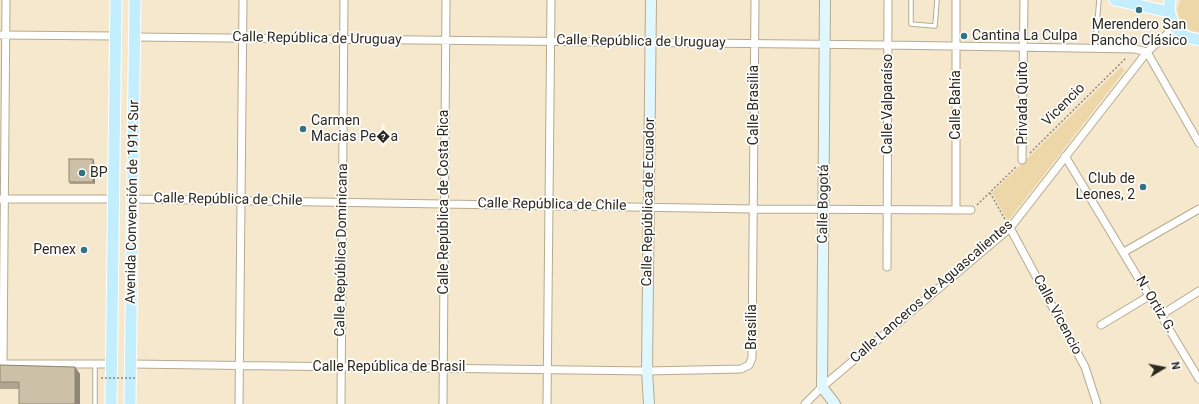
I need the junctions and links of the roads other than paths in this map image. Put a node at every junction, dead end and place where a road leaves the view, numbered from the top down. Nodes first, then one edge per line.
1 (6, 0) edge
2 (116, 0) edge
3 (135, 0) edge
4 (242, 0) edge
5 (344, 0) edge
6 (446, 0) edge
7 (551, 0) edge
8 (651, 0) edge
9 (755, 0) edge
10 (825, 0) edge
11 (888, 0) edge
12 (911, 0) edge
13 (936, 0) edge
14 (956, 0) edge
15 (1024, 0) edge
16 (1099, 0) edge
17 (1115, 0) edge
18 (1168, 3) edge
19 (1175, 27) junction
20 (3, 35) edge
21 (115, 36) junction
22 (134, 37) junction
23 (242, 38) junction
24 (344, 39) junction
25 (445, 40) junction
26 (1199, 40) edge
27 (551, 41) junction
28 (651, 42) junction
29 (755, 43) junction
30 (825, 44) junction
31 (888, 44) junction
32 (956, 46) junction
33 (1023, 46) junction
34 (1095, 48) junction
35 (1147, 52) junction
36 (1199, 143) edge
37 (1065, 156) junction
38 (1022, 160) road end
39 (2, 199) edge
40 (113, 199) junction
41 (133, 199) junction
42 (241, 200) junction
43 (342, 202) junction
44 (444, 203) junction
45 (549, 205) junction
46 (649, 206) junction
47 (824, 208) junction
48 (753, 209) junction
49 (888, 209) junction
50 (1199, 209) edge
51 (956, 210) junction
52 (971, 210) road end
53 (1010, 228) junction
54 (1124, 252) junction
55 (887, 267) dead end
56 (1199, 291) edge
57 (1149, 296) junction
58 (1161, 315) junction
59 (1101, 325) dead end
60 (1, 364) edge
61 (95, 364) junction
62 (111, 364) junction
63 (131, 364) junction
64 (239, 366) junction
65 (341, 366) junction
66 (444, 367) junction
67 (548, 368) junction
68 (647, 371) junction
69 (1199, 379) edge
70 (822, 387) junction
71 (95, 404) edge
72 (111, 404) edge
73 (130, 404) edge
74 (239, 404) edge
75 (341, 404) edge
76 (443, 404) edge
77 (547, 404) edge
78 (649, 404) edge
79 (805, 404) edge
80 (835, 404) edge
81 (1097, 404) edge

1 - 20 street
2 - 21 main road, Avenida Convención de 1914 Sur
3 - 22 main road, Avenida Convención de 1914 Sur
4 - 23 street
5 - 24 street, Calle República Dominicana
6 - 25 street, Calle República de Costa Rica
7 - 27 street
8 - 28 street, Calle República de Ecuador
9 - 29 street, Calle Brasilia
10 - 30 street, Calle Bogotá
11 - 31 street, Calle Valparaíso
12 - 13 lane
14 - 32 street, Calle Bahía
15 - 33 street, Privada Quito
16 - 34 lane
17 - 18 main road
18 - 19 main road
19 - 26 main road
19 - 35 street, Calle Lanceros de Aguascalientes
20 - 21 street
20 - 39 street
21 - 40 main road, Avenida Convención de 1914 Sur
22 - 23 street, Calle República de Uruguay
22 - 41 main road, Avenida Convención de 1914 Sur
23 - 24 street, Calle República de Uruguay
23 - 42 street
24 - 25 street, Calle República de Uruguay
24 - 43 street, Calle República Dominicana
25 - 27 street, Calle República de Uruguay
25 - 44 street, Calle República de Costa Rica
27 - 28 street, Calle República de Uruguay
27 - 45 street
28 - 29 street, Calle República de Uruguay
28 - 46 street, Calle República de Ecuador
29 - 30 street, Calle República de Uruguay
29 - 48 street, Calle Brasilia
30 - 31 street, Calle República de Uruguay
30 - 47 street, Calle Bogotá
31 - 32 street, Calle República de Uruguay
31 - 49 street, Calle Valparaíso
32 - 33 street, Calle República de Uruguay
32 - 51 street, Calle Bahía
33 - 34 street, Calle República de Uruguay
33 - 38 street, Privada Quito
34 - 35 street, Calle República de Uruguay
35 - 36 street
35 - 37 street, Calle Lanceros de Aguascalientes
37 - 53 street, Calle Lanceros de Aguascalientes
37 - 54 street, N. Ortiz G.
39 - 40 street
39 - 60 street
40 - 62 main road, Avenida Convención de 1914 Sur
41 - 42 street, Calle República de Chile
41 - 63 main road, Avenida Convención de 1914 Sur
42 - 43 street, Calle República de Chile
42 - 64 street
43 - 44 street, Calle República de Chile
43 - 65 street, Calle República Dominicana
44 - 45 street, Calle República de Chile
44 - 66 street, Calle República de Costa Rica
45 - 46 street, Calle República de Chile
45 - 67 street
46 - 48 street, Calle República de Chile
46 - 68 street, Calle República de Ecuador
47 - 48 street, Calle República de Chile
47 - 49 street, Calle República de Chile
47 - 70 street, Calle Bogotá
48 - 68 street, Brasilia
49 - 51 street, Calle República de Chile
49 - 55 street, Calle Valparaíso
50 - 54 street
51 - 52 street, Calle República de Chile
53 - 70 street, Calle Lanceros de Aguascalientes
53 - 81 street, Calle Vicencio
54 - 57 street, N. Ortiz G.
56 - 58 street
57 - 58 street, N. Ortiz G.
57 - 59 street
58 - 69 street, N. Ortiz G.
60 - 61 street
61 - 62 street
61 - 71 lane
62 - 72 main road, Avenida Convención de 1914 Sur
63 - 64 street, Calle República de Brasil
63 - 73 main road, Avenida Convención de 1914 Sur
64 - 65 street, Calle República de Brasil
64 - 74 street
65 - 66 street, Calle República de Brasil
65 - 75 street, Calle República Dominicana
66 - 67 street, Calle República de Brasil
66 - 76 street, Calle República de Costa Rica
67 - 68 street, Calle República de Brasil
67 - 77 street
68 - 78 street, Calle República de Ecuador
70 - 79 street, Calle Lanceros de Aguascalientes
70 - 80 street

